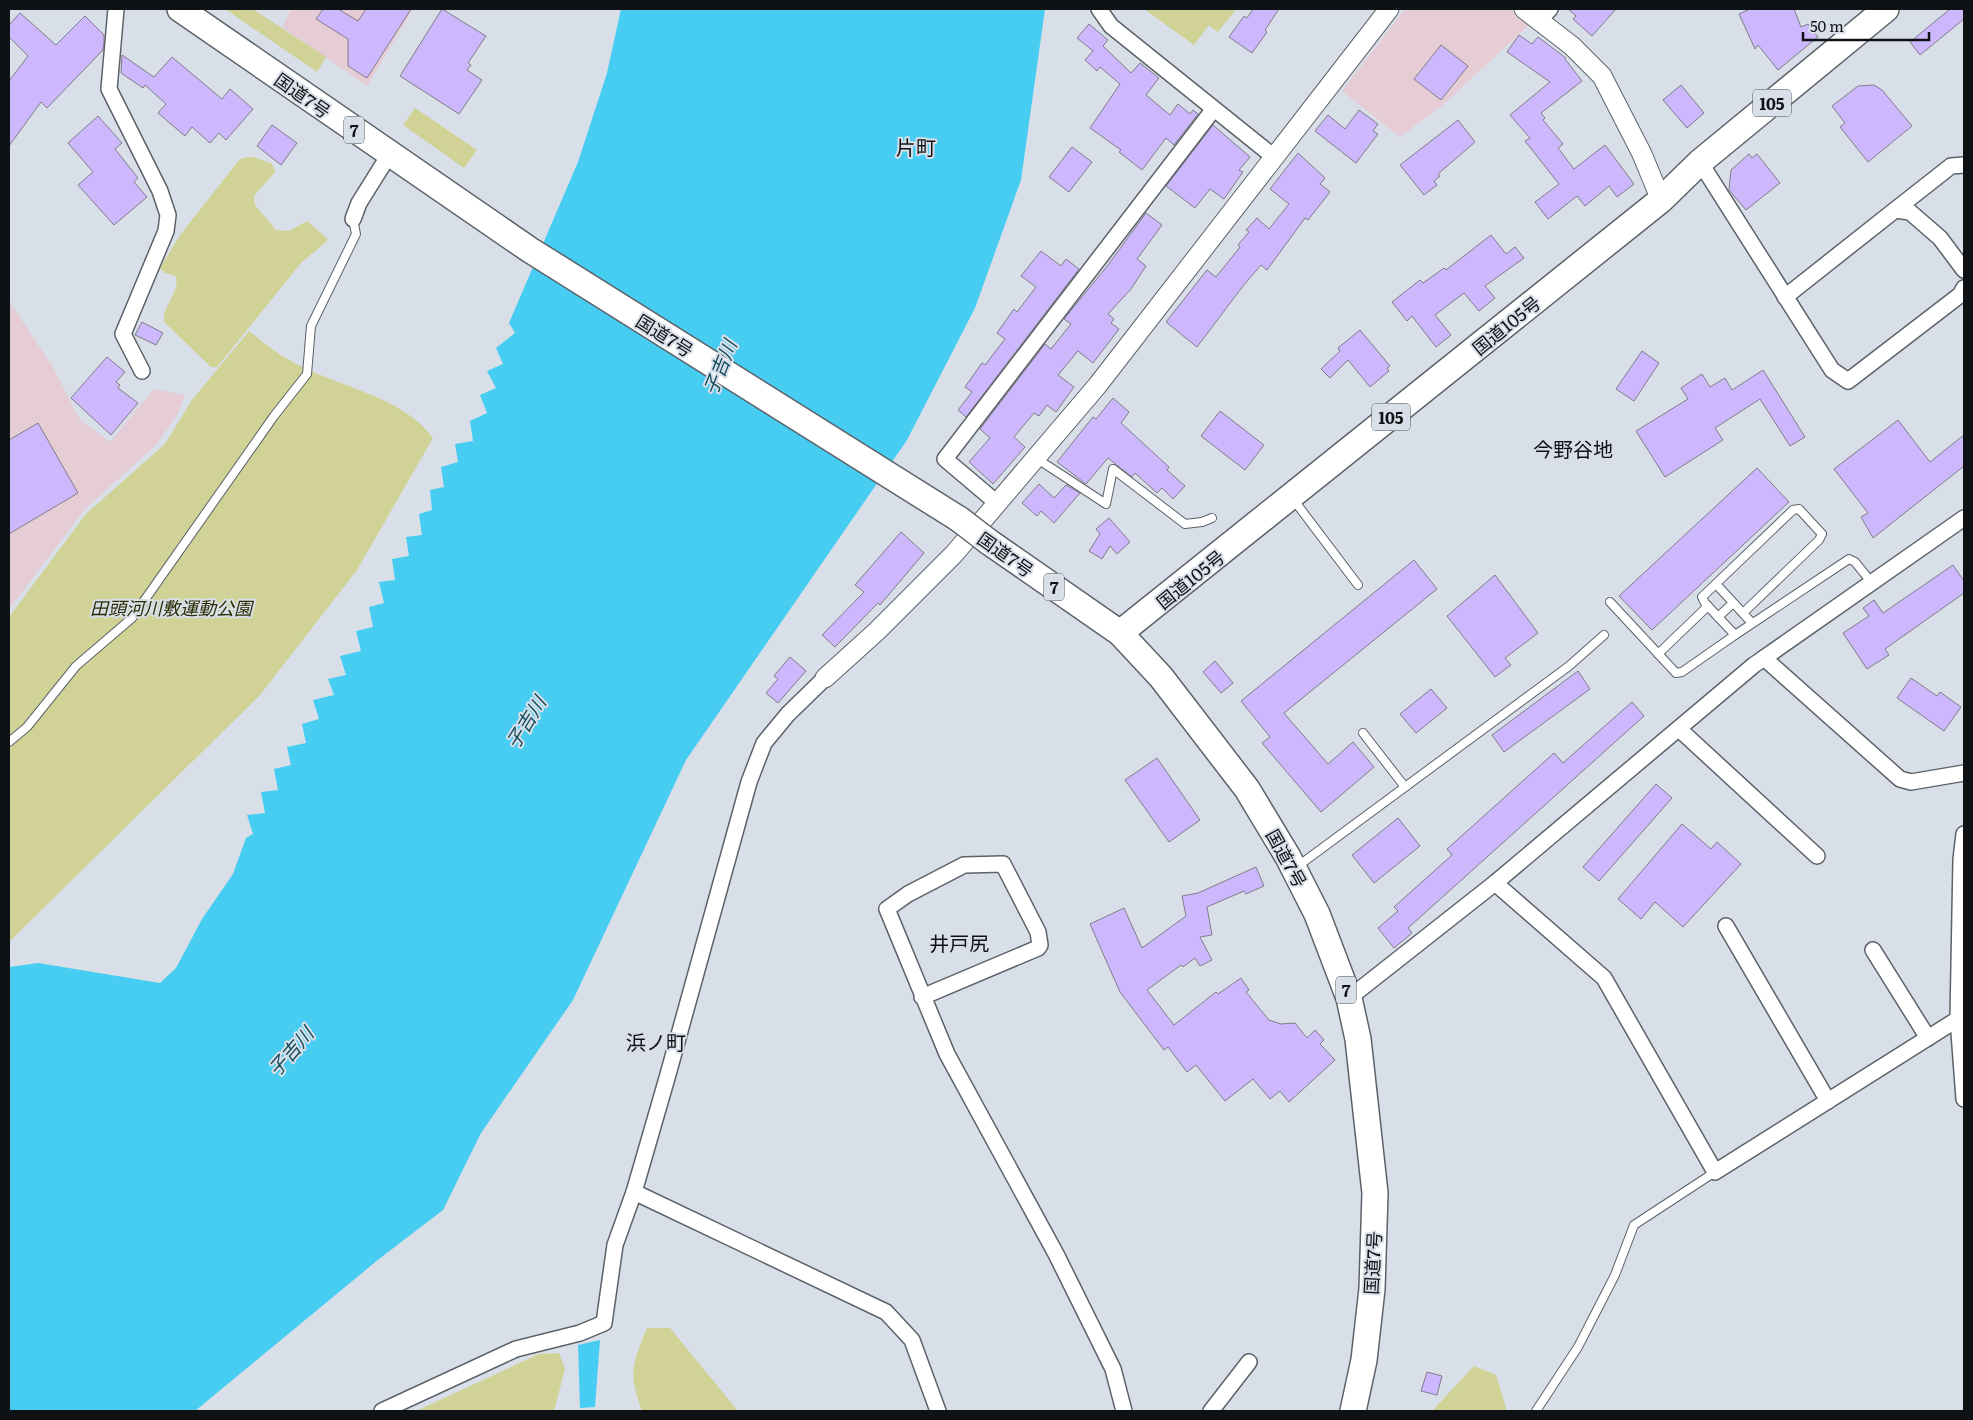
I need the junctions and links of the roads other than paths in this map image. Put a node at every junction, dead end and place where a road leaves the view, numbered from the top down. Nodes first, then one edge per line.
1 (116, 9) edge
2 (180, 9) edge
3 (1099, 9) edge
4 (1389, 9) edge
5 (1524, 9) edge
6 (1886, 9) edge
7 (1544, 15) edge
8 (1214, 110) junction
9 (390, 155) junction
10 (1274, 157) junction
11 (1700, 162) junction
12 (1964, 165) edge
13 (1661, 200) junction
14 (1895, 210) junction
15 (353, 219) joint
16 (1964, 270) edge
17 (1964, 288) edge
18 (1785, 297) junction
19 (142, 371) dead end
20 (1036, 458) junction
21 (1291, 497) junction
22 (997, 503) junction
23 (1212, 518) dead end
24 (1964, 518) edge
25 (1872, 583) junction
26 (1716, 584) junction
27 (1358, 585) dead end
28 (1610, 602) dead end
29 (1733, 603) junction
30 (1708, 606) junction
31 (1743, 613) junction
32 (1718, 617) junction
33 (1752, 623) junction
34 (1120, 633) junction
35 (1604, 635) dead end
36 (1735, 635) junction
37 (1658, 654) junction
38 (1764, 658) junction
39 (825, 678) joint
40 (1679, 729) junction
41 (1363, 733) dead end
42 (9, 742) edge
43 (1964, 773) edge
44 (1404, 788) junction
45 (1964, 834) edge
46 (1817, 856) dead end
47 (1963, 858) edge
48 (1294, 869) junction
49 (1495, 883) junction
50 (1726, 926) dead end
51 (1873, 950) dead end
52 (922, 997) junction
53 (1349, 998) junction
54 (1958, 1019) junction
55 (1962, 1036) edge
56 (1928, 1038) junction
57 (1964, 1099) edge
58 (1828, 1101) junction
59 (1715, 1172) junction
60 (634, 1192) junction
61 (1249, 1362) dead end
62 (382, 1411) edge
63 (938, 1411) edge
64 (1124, 1411) edge
65 (1212, 1411) edge
66 (1353, 1411) edge
67 (1536, 1411) edge

1 - 19 street
2 - 9 highway, 国道7号 / 7
3 - 8 street
4 - 10 street
5 - 7 street
6 - 11 highway, 国道105号 / 105
7 - 13 street
8 - 10 street
8 - 22 street
9 - 15 street
9 - 34 highway, 国道7号 / 7, bridge
10 - 20 street
11 - 13 highway, 国道105号 / 105
11 - 18 street
12 - 14 street
13 - 21 highway, 国道105号 / 105
14 - 16 street
14 - 18 street
15 - 42 lane
17 - 18 street
20 - 22 street
20 - 23 lane
21 - 27 lane
21 - 34 highway, 国道105号 / 105
22 - 39 street
24 - 25 street
25 - 33 lane
25 - 38 street
26 - 29 lane
26 - 30 lane
26 - 31 lane
28 - 37 lane
29 - 31 lane
29 - 32 lane
30 - 32 lane
30 - 37 lane
31 - 33 lane
32 - 36 lane
33 - 36 lane
34 - 48 highway, 国道7号 / 7
35 - 44 lane
36 - 37 lane
38 - 40 street
38 - 43 street
39 - 60 street
40 - 46 street
40 - 49 street
41 - 44 lane
44 - 48 lane
45 - 47 street
47 - 54 street
48 - 53 highway, 国道7号 / 7
49 - 53 street
49 - 59 street
50 - 58 street
51 - 56 street
52 - 52 street
52 - 64 street
53 - 66 highway, 国道7号 / 7
54 - 55 street
54 - 56 street
55 - 57 street
56 - 58 street
58 - 59 street
59 - 67 lane
60 - 62 street
60 - 63 street
61 - 65 street

